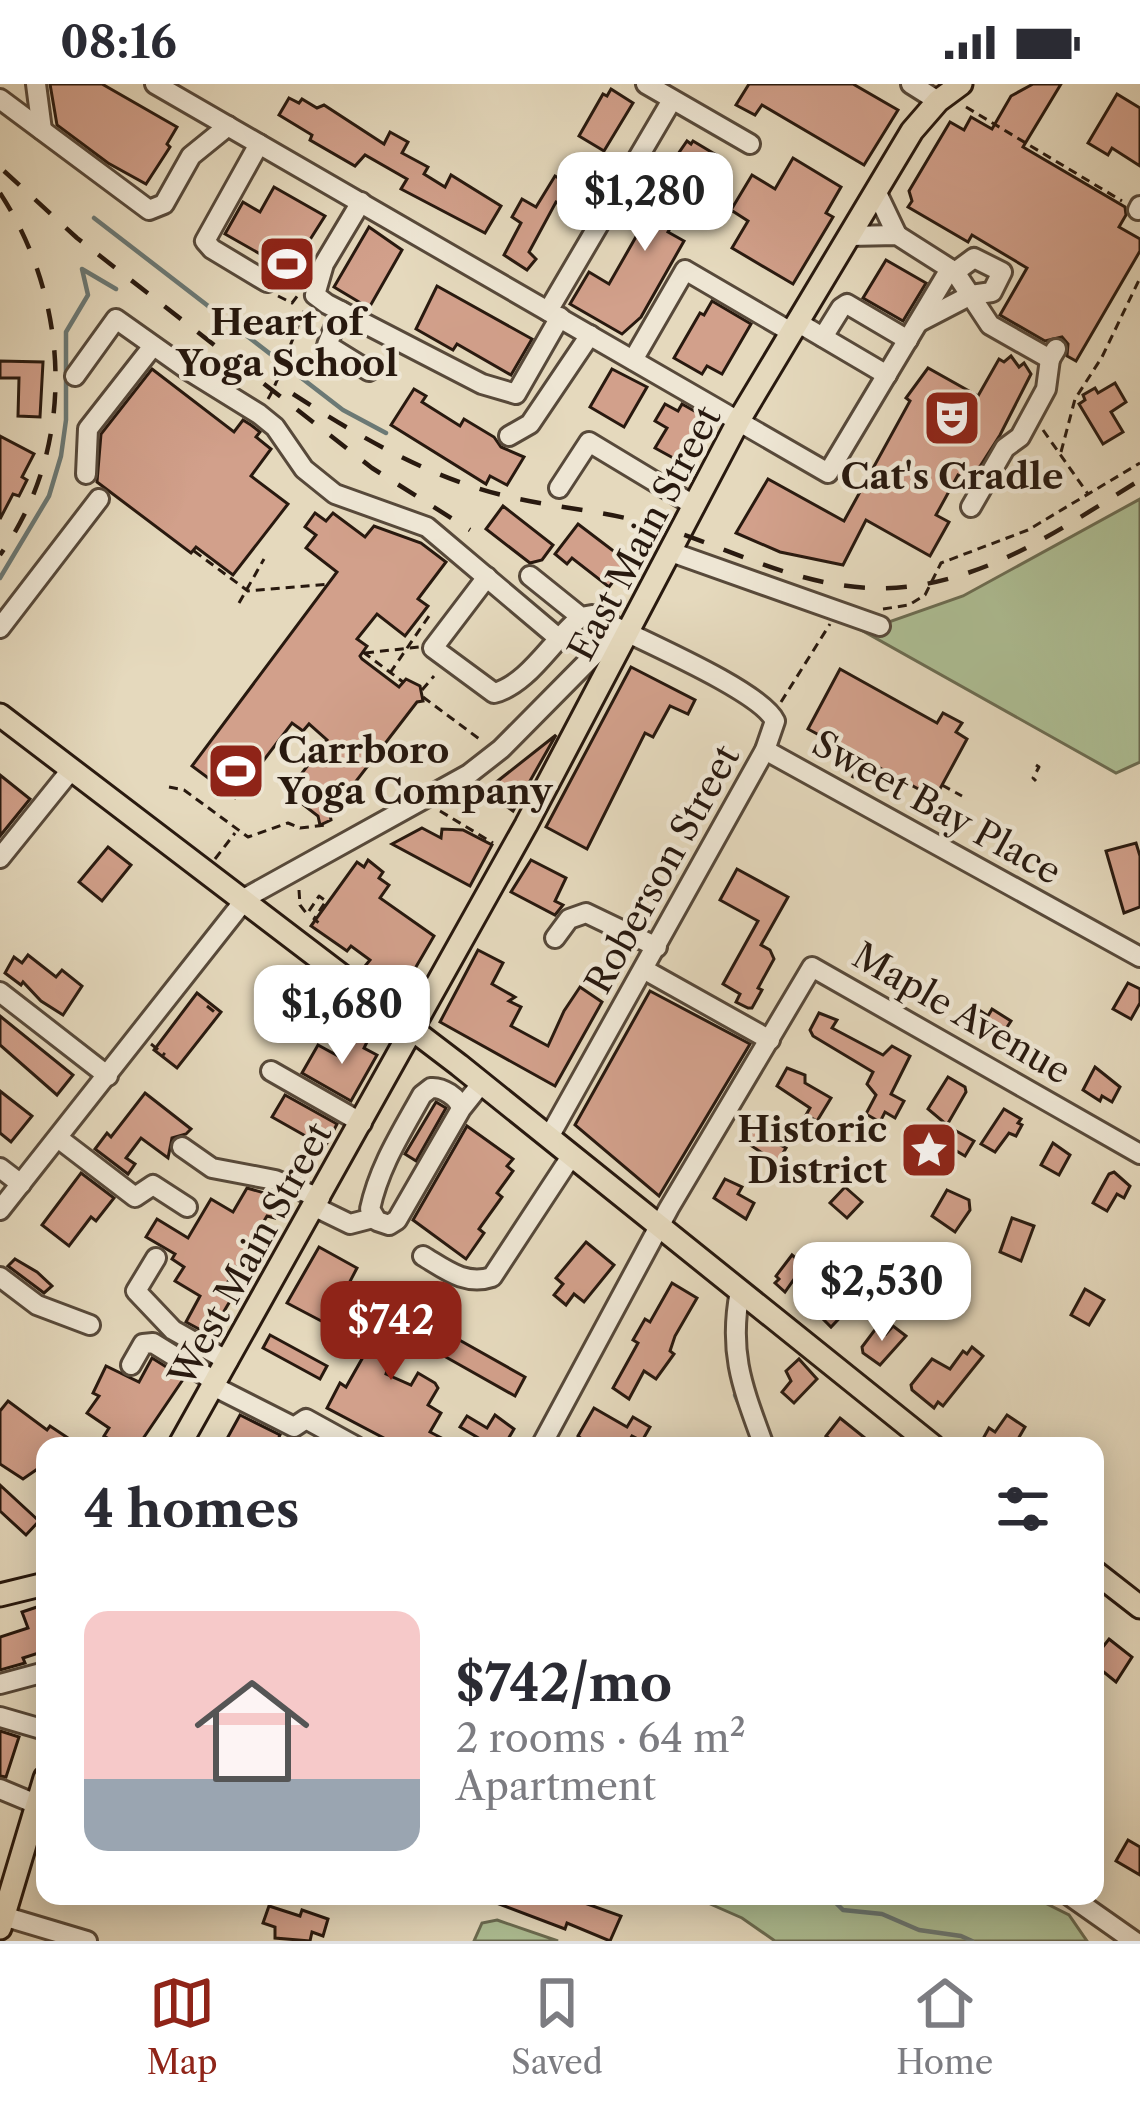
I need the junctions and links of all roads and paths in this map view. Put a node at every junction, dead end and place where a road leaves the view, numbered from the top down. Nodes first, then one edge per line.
1 (6, 84) edge
2 (36, 84) edge
3 (155, 84) edge
4 (646, 84) edge
5 (910, 84) edge
6 (935, 93) edge
7 (962, 95) edge
8 (0, 97) edge
9 (672, 100) junction
10 (228, 126) junction
11 (42, 130) junction
12 (259, 144) junction
13 (750, 144) dead end
14 (876, 191) junction
15 (361, 202) junction
16 (1139, 208) edge
17 (849, 236) junction
18 (897, 236) junction
19 (952, 271) junction
20 (1140, 278) edge
21 (268, 286) joint
22 (307, 294) junction
23 (971, 295) junction
24 (341, 311) junction
25 (554, 314) junction
26 (794, 327) junction
27 (914, 331) junction
28 (590, 335) junction
29 (823, 337) junction
30 (153, 346) junction
31 (290, 346) dead end
32 (633, 360) junction
33 (369, 371) dead end
34 (887, 375) junction
35 (75, 376) dead end
36 (1038, 405) junction
37 (259, 414) junction
38 (740, 420) junction
39 (509, 436) dead end
40 (1061, 452) junction
41 (1140, 463) edge
42 (86, 474) dead end
43 (559, 488) dead end
44 (1088, 494) junction
45 (99, 499) dead end
46 (695, 506) junction
47 (970, 507) dead end
48 (194, 551) dead end
49 (680, 556) junction
50 (264, 559) dead end
51 (530, 575) dead end
52 (488, 577) junction
53 (329, 584) dead end
54 (248, 591) junction
55 (925, 595) dead end
56 (239, 603) dead end
57 (429, 616) dead end
58 (419, 617) dead end
59 (581, 617) junction
60 (836, 618) dead end
61 (424, 622) junction
62 (880, 626) dead end
63 (0, 628) edge
64 (625, 632) junction
65 (556, 637) junction
66 (408, 646) junction
67 (433, 648) junction
68 (390, 673) junction
69 (434, 676) dead end
70 (403, 682) dead end
71 (770, 711) junction
72 (0, 715) edge
73 (488, 746) dead end
74 (765, 750) junction
75 (863, 759) dead end
76 (1036, 765) dead end
77 (70, 770) junction
78 (1036, 781) dead end
79 (848, 785) dead end
80 (942, 785) dead end
81 (169, 787) dead end
82 (962, 796) dead end
83 (438, 810) dead end
84 (236, 832) junction
85 (330, 839) dead end
86 (498, 846) dead end
87 (0, 858) edge
88 (213, 861) dead end
89 (299, 890) dead end
90 (242, 902) junction
91 (307, 914) junction
92 (298, 927) dead end
93 (556, 938) dead end
94 (657, 947) junction
95 (1140, 957) edge
96 (645, 970) junction
97 (0, 992) edge
98 (207, 1006) dead end
99 (218, 1015) dead end
100 (412, 1031) junction
101 (770, 1040) junction
102 (155, 1047) dead end
103 (165, 1055) dead end
104 (459, 1065) junction
105 (271, 1071) dead end
106 (108, 1076) junction
107 (481, 1084) junction
108 (441, 1089) junction
109 (461, 1109) junction
110 (362, 1123) junction
111 (549, 1137) junction
112 (58, 1138) junction
113 (182, 1147) dead end
114 (1140, 1154) edge
115 (572, 1155) junction
116 (0, 1168) edge
117 (21, 1184) junction
118 (318, 1202) junction
119 (188, 1207) dead end
120 (0, 1210) edge
121 (373, 1218) junction
122 (660, 1224) junction
123 (423, 1256) dead end
124 (157, 1258) dead end
125 (0, 1277) edge
126 (740, 1292) junction
127 (90, 1324) dead end
128 (228, 1361) junction
129 (130, 1365) dead end
130 (214, 1384) junction
131 (184, 1437) edge
132 (338, 1437) edge
133 (546, 1437) edge
134 (761, 1437) edge
135 (922, 1437) edge
136 (1104, 1579) edge
137 (36, 1586) edge
138 (0, 1594) edge
139 (1140, 1607) edge
140 (36, 1674) edge
141 (0, 1684) edge
142 (0, 1717) edge
143 (36, 1727) edge
144 (0, 1789) edge
145 (36, 1804) joint
146 (1083, 1905) edge
147 (1, 1920) edge
148 (87, 1941) edge
149 (1134, 1941) edge

1 - 8 street
2 - 11 street
3 - 10 street
4 - 9 street
5 - 6 street
6 - 7 main road, East Main Street
6 - 14 main road, East Main Street
7 - 16 path
8 - 11 street
9 - 13 street
9 - 25 street
10 - 11 street
10 - 12 street
12 - 15 street
12 - 21 street
14 - 17 main road, East Main Street
14 - 18 street
15 - 22 street
15 - 25 street
17 - 18 street
17 - 26 main road, East Main Street
18 - 19 street
19 - 23 street
19 - 23 street
19 - 27 street
20 - 40 path
21 - 22 path
22 - 24 street
23 - 27 street
23 - 36 street
24 - 25 street
24 - 33 street
25 - 28 street
26 - 29 street
26 - 32 street
26 - 38 main road, East Main Street
27 - 29 street
27 - 34 street
28 - 32 street
28 - 39 street
29 - 34 street
30 - 35 street
30 - 37 street
30 - 42 street
31 - 37 path
32 - 38 street
34 - 38 street
36 - 40 path
36 - 47 street
37 - 52 street
38 - 46 main road, East Main Street
40 - 44 path
41 - 44 path
43 - 46 street
44 - 55 path
45 - 63 street
46 - 49 main road, East Main Street
48 - 54 path
49 - 62 street
49 - 64 main road, East Main Street
50 - 54 path
51 - 59 street
52 - 65 street
52 - 67 street
53 - 54 path
54 - 56 path
57 - 61 path
58 - 61 path
59 - 64 street, Roberson Street
59 - 65 street
60 - 71 path
61 - 66 path
64 - 71 street, Roberson Street
64 - 90 street
64 - 100 main road, East Main Street
65 - 67 street
66 - 67 path
66 - 68 path
66 - 68 path
68 - 70 path
69 - 73 path
71 - 74 street, Roberson Street
72 - 77 main road
74 - 94 street, Roberson Street
74 - 95 street, Sweet Bay Place
75 - 79 path
76 - 78 path
77 - 87 street
77 - 90 main road
80 - 82 path
81 - 84 path
83 - 86 path
84 - 85 path
84 - 88 path
89 - 91 path
90 - 100 main road
90 - 106 street
91 - 91 path
91 - 92 path
93 - 94 street
94 - 96 street, Roberson Street
96 - 101 street
96 - 111 street, Roberson Street
97 - 106 street
98 - 99 path
100 - 104 main road
100 - 110 main road, West Main Street
101 - 114 street, Maple Avenue
101 - 122 street
102 - 103 path
104 - 107 main road
104 - 108 street
105 - 110 street
106 - 112 street
107 - 109 street
107 - 111 main road
108 - 109 street
108 - 121 street
109 - 121 street
110 - 118 main road, West Main Street
111 - 115 main road
112 - 117 street
112 - 119 street
113 - 118 street
115 - 122 main road
115 - 123 street
116 - 117 street
117 - 120 street
118 - 121 street
118 - 128 main road, West Main Street
122 - 126 main road
122 - 133 street
124 - 128 street
125 - 127 street
126 - 134 street
126 - 135 main road
128 - 130 main road, West Main Street
129 - 130 street
130 - 131 main road, West Main Street
130 - 132 street
136 - 139 main road
137 - 138 main road
140 - 141 street
142 - 143 street
144 - 145 street
145 - 147 main road
146 - 149 street
147 - 148 street

